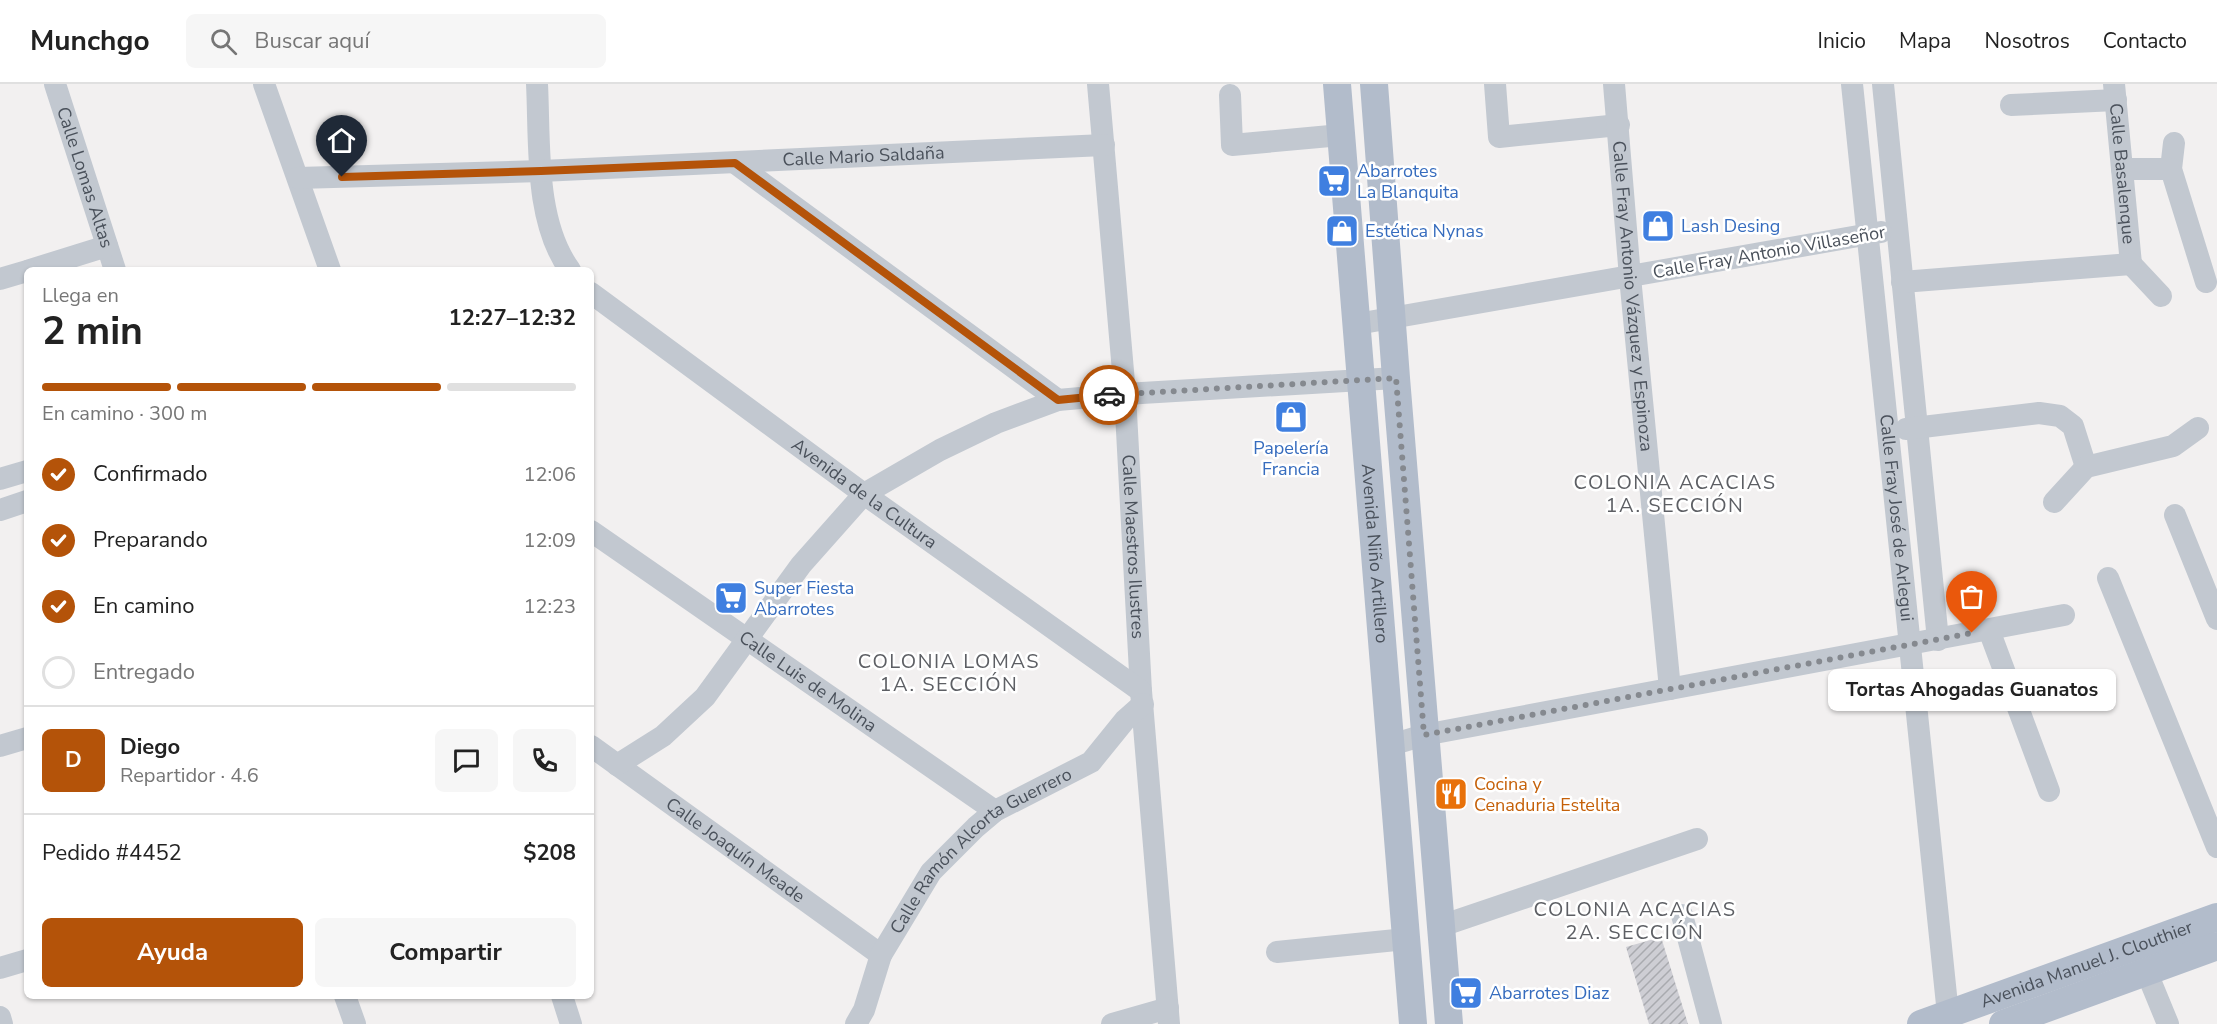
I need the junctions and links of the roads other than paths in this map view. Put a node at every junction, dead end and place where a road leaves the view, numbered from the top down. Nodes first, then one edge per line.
1 (55, 84) edge
2 (264, 84) edge
3 (537, 84) edge
4 (1098, 84) edge
5 (1337, 84) edge
6 (1374, 84) edge
7 (1495, 84) edge
8 (1614, 84) edge
9 (1852, 84) edge
10 (1883, 84) edge
11 (2115, 92) edge
12 (1230, 95) dead end
13 (2011, 105) dead end
14 (1619, 125) junction
15 (1341, 135) junction
16 (2174, 143) dead end
17 (1104, 145) junction
18 (735, 163) junction
19 (2122, 169) junction
20 (2171, 169) junction
21 (541, 171) junction
22 (298, 178) junction
23 (1897, 230) junction
24 (1868, 234) junction
25 (107, 246) junction
26 (2131, 264) junction
27 (38, 267) edge
28 (114, 267) edge
29 (329, 267) edge
30 (568, 267) edge
31 (24, 271) edge
32 (1630, 277) junction
33 (0, 279) edge
34 (1902, 282) junction
35 (2206, 282) dead end
36 (594, 294) edge
37 (2161, 296) dead end
38 (1393, 318) junction
39 (1357, 324) junction
40 (1396, 378) junction
41 (1360, 380) junction
42 (1125, 394) junction
43 (1058, 400) junction
44 (1919, 428) junction
45 (2198, 428) dead end
46 (1887, 430) junction
47 (2086, 467) junction
48 (24, 472) edge
49 (0, 479) edge
50 (864, 494) junction
51 (24, 502) edge
52 (2054, 502) dead end
53 (0, 510) edge
54 (2175, 514) dead end
55 (594, 533) edge
56 (2108, 578) dead end
57 (2064, 615) dead end
58 (2217, 619) edge
59 (1989, 630) junction
60 (746, 639) junction
61 (1938, 640) junction
62 (1909, 644) junction
63 (1670, 689) junction
64 (1142, 697) junction
65 (1424, 735) junction
66 (24, 739) edge
67 (1391, 745) junction
68 (0, 746) edge
69 (594, 749) edge
70 (617, 765) junction
71 (2049, 792) dead end
72 (995, 811) junction
73 (1697, 839) dead end
74 (2217, 847) edge
75 (1682, 915) dead end
76 (2217, 917) edge
77 (1442, 926) junction
78 (1406, 939) junction
79 (2217, 946) edge
80 (1276, 952) dead end
81 (881, 955) junction
82 (24, 961) edge
83 (0, 968) edge
84 (2148, 973) junction
85 (346, 999) edge
86 (563, 999) edge
87 (1169, 1016) edge
88 (0, 1017) edge
89 (1939, 1021) edge
90 (2, 1024) edge
91 (355, 1024) edge
92 (571, 1024) edge
93 (856, 1024) edge
94 (1112, 1024) edge
95 (1413, 1024) edge
96 (1449, 1024) edge
97 (1711, 1024) edge
98 (2003, 1024) edge
99 (2168, 1024) edge

1 - 25 street, Calle Lomas Altas
2 - 22 street
3 - 21 street
4 - 17 street, Calle Maestros Ilustres
5 - 15 main road, Avenida Niño Artillero
6 - 38 main road, Avenida Niño Artillero
7 - 14 street
8 - 14 street, Calle Fray Antonio Vázquez y Espinoza
9 - 24 street, Calle Fray José de Arlegui
10 - 23 street, Calle Fray José de Arlegui
11 - 13 street
11 - 19 street, Calle Basalenque
12 - 15 street
14 - 32 street, Calle Fray Antonio Vázquez y Espinoza
15 - 39 main road, Avenida Niño Artillero
16 - 20 street
17 - 18 street, Calle Mario Saldaña
17 - 42 street, Calle Maestros Ilustres
18 - 21 street, Calle Mario Saldaña
18 - 43 street
19 - 20 street
19 - 26 street, Calle Basalenque
20 - 35 street
21 - 22 street, Calle Mario Saldaña
21 - 30 street
22 - 29 street
23 - 24 street, Calle Fray Antonio Villaseñor
23 - 34 street, Calle Fray José de Arlegui
24 - 32 street, Calle Fray Antonio Villaseñor
24 - 46 street, Calle Fray José de Arlegui
25 - 27 street
25 - 28 street, Calle Lomas Altas
26 - 34 street
26 - 37 street
31 - 33 street
32 - 38 street, Calle Fray Antonio Villaseñor
32 - 63 street, Calle Fray Antonio Vázquez y Espinoza
34 - 44 street, Calle Fray José de Arlegui
36 - 50 street, Avenida de la Cultura
38 - 39 street, Calle Fray Antonio Villaseñor
38 - 40 main road, Avenida Niño Artillero
39 - 41 main road, Avenida Niño Artillero
40 - 41 street
40 - 65 main road, Avenida Niño Artillero
41 - 42 street
41 - 67 main road, Avenida Niño Artillero
42 - 43 street
42 - 64 street, Calle Maestros Ilustres
43 - 50 street
44 - 46 street
44 - 47 street
44 - 61 street, Calle Fray José de Arlegui
45 - 47 street
46 - 62 street, Calle Fray José de Arlegui
47 - 52 street
48 - 49 street
50 - 60 street
50 - 64 street, Avenida de la Cultura
51 - 53 street
54 - 58 street
55 - 60 street, Calle Luis de Molina
56 - 74 street
57 - 59 street
59 - 61 street
59 - 71 street
60 - 70 street
60 - 72 street, Calle Luis de Molina
61 - 62 street
62 - 63 street
62 - 89 street, Calle Fray José de Arlegui
63 - 65 street
64 - 72 street, Calle Ramón Alcorta Guerrero
64 - 87 street, Calle Maestros Ilustres
65 - 67 street
65 - 77 main road, Avenida Niño Artillero
66 - 68 street
67 - 78 main road, Avenida Niño Artillero
69 - 70 street, Calle Joaquín Meade
70 - 81 street, Calle Joaquín Meade
72 - 81 street, Calle Ramón Alcorta Guerrero
73 - 77 street
75 - 97 street
76 - 89 main road, Avenida Manuel J. Clouthier
77 - 96 main road, Avenida Niño Artillero
78 - 80 street
78 - 95 main road, Avenida Niño Artillero
79 - 84 main road, Avenida Manuel J. Clouthier
81 - 93 street, Calle Ramón Alcorta Guerrero
82 - 83 street
84 - 98 main road, Avenida Manuel J. Clouthier
84 - 99 street
85 - 91 street
86 - 92 street
87 - 94 street, Calle Maestros Ilustres
88 - 90 street

